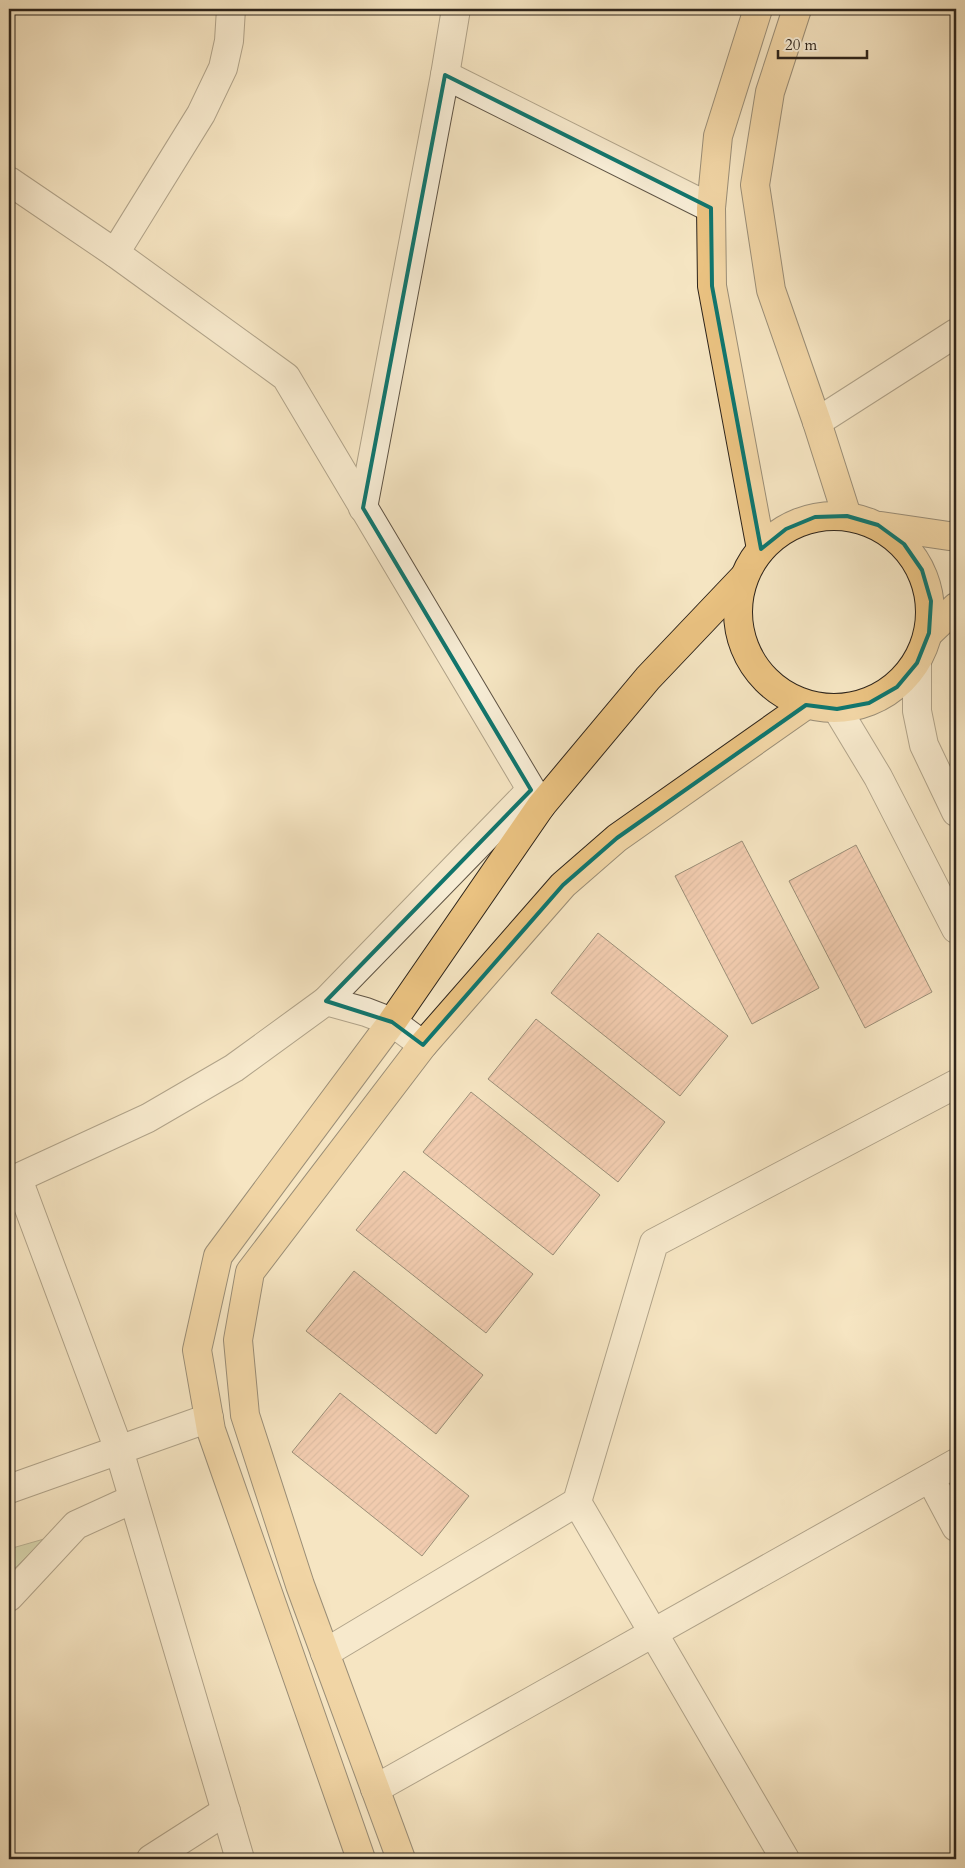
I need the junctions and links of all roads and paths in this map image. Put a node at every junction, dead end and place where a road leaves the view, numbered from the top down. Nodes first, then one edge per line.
1 (231, 9) edge
2 (456, 9) edge
3 (758, 9) edge
4 (797, 9) edge
5 (445, 75) junction
6 (9, 181) edge
7 (711, 208) junction
8 (115, 253) junction
9 (956, 333) edge
10 (817, 422) junction
11 (363, 508) junction
12 (847, 516) junction
13 (878, 525) junction
14 (956, 535) edge
15 (761, 549) junction
16 (744, 577) junction
17 (956, 607) edge
18 (929, 633) junction
19 (917, 663) junction
20 (806, 705) junction
21 (837, 710) junction
22 (536, 798) junction
23 (956, 812) edge
24 (956, 929) edge
25 (326, 1001) junction
26 (392, 1022) junction
27 (423, 1045) junction
28 (956, 1084) edge
29 (13, 1180) edge
30 (209, 1418) junction
31 (118, 1450) junction
32 (956, 1463) edge
33 (930, 1478) junction
34 (9, 1489) edge
35 (133, 1500) junction
36 (577, 1502) junction
37 (956, 1527) edge
38 (9, 1598) edge
39 (654, 1633) junction
40 (325, 1653) junction
41 (375, 1789) junction
42 (226, 1811) junction
43 (236, 1857) edge
44 (152, 1859) edge
45 (361, 1859) edge
46 (401, 1859) edge
47 (785, 1859) edge

1 - 8 street
2 - 5 street
3 - 7 main road
4 - 10 main road
5 - 7 street
5 - 11 street
6 - 8 street
7 - 15 main road
8 - 11 street
9 - 10 street
10 - 12 main road
11 - 22 street
12 - 13 main road
12 - 15 main road
13 - 14 main road
13 - 18 main road
15 - 16 main road
16 - 20 main road
16 - 22 main road
17 - 18 main road
18 - 19 main road
19 - 21 main road
19 - 23 street
20 - 21 main road
20 - 27 main road
21 - 24 street
22 - 25 street
22 - 26 main road
25 - 26 street
25 - 29 street
26 - 27 street
26 - 30 main road
27 - 40 main road
28 - 36 street
29 - 31 street
30 - 31 street
30 - 45 main road
31 - 34 street
31 - 35 street
32 - 33 street
33 - 37 street
33 - 39 street
35 - 38 street
35 - 42 street
36 - 39 street
36 - 40 street
39 - 41 street
39 - 47 street
40 - 41 main road
41 - 46 main road
42 - 43 street
42 - 44 street

